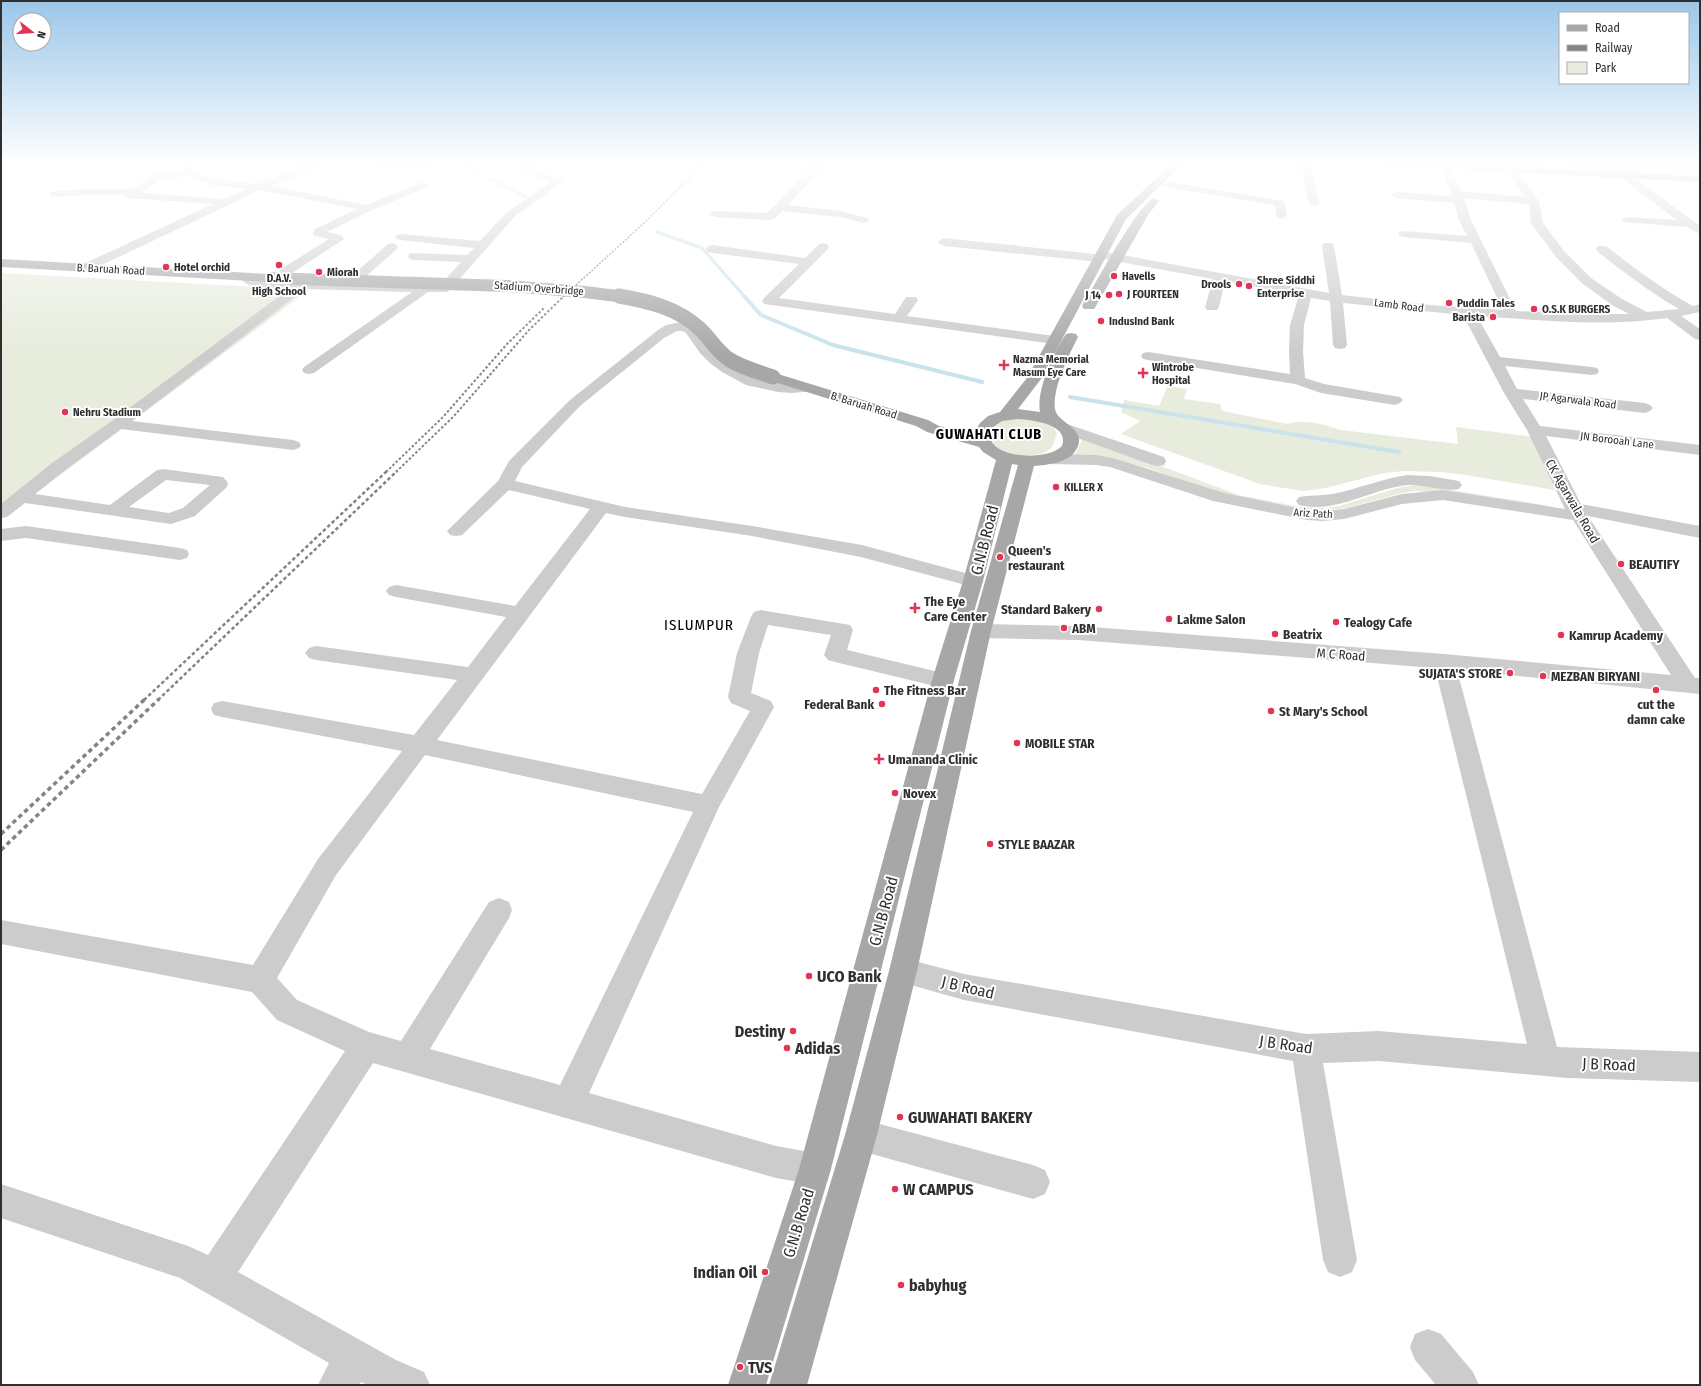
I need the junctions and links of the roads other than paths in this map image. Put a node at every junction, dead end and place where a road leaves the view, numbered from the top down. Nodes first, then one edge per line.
1 (173, 227) edge
2 (328, 227) edge
3 (500, 227) edge
4 (1116, 227) edge
5 (1135, 227) edge
6 (1469, 227) edge
7 (1540, 227) edge
8 (1685, 227) edge
9 (1696, 228) edge
10 (1404, 234) dead end
11 (402, 237) dead end
12 (1476, 240) junction
13 (944, 242) dead end
14 (484, 245) junction
15 (392, 246) dead end
16 (1328, 246) dead end
17 (823, 247) dead end
18 (712, 249) dead end
19 (1602, 249) dead end
20 (414, 256) dead end
21 (1099, 257) junction
22 (1118, 258) junction
23 (471, 259) junction
24 (808, 262) junction
25 (1, 263) edge
26 (84, 268) junction
27 (285, 272) junction
28 (360, 275) junction
29 (1220, 276) junction
30 (245, 277) junction
31 (454, 277) junction
32 (300, 286) junction
33 (425, 289) junction
34 (1306, 292) junction
35 (1336, 298) junction
36 (911, 300) dead end
37 (1212, 307) dead end
38 (1696, 309) edge
39 (1468, 312) junction
40 (1670, 314) junction
41 (1512, 315) junction
42 (1647, 317) junction
43 (899, 318) junction
44 (1700, 336) edge
45 (1054, 340) junction
46 (1340, 345) dead end
47 (1148, 356) dead end
48 (1494, 361) junction
49 (309, 370) dead end
50 (1592, 371) dead end
51 (1298, 380) junction
52 (806, 388) junction
53 (1512, 393) junction
54 (1396, 400) dead end
55 (1645, 408) dead end
56 (1006, 415) junction
57 (922, 423) junction
58 (118, 424) junction
59 (987, 424) junction
60 (1060, 425) junction
61 (1535, 430) junction
62 (984, 443) junction
63 (293, 445) dead end
64 (1700, 450) edge
65 (1027, 459) junction
66 (505, 484) junction
67 (21, 497) junction
68 (602, 507) junction
69 (1575, 509) junction
70 (114, 510) junction
71 (1, 513) edge
72 (456, 531) dead end
73 (1700, 532) edge
74 (1, 535) edge
75 (180, 554) dead end
76 (973, 581) junction
77 (396, 591) dead end
78 (520, 613) junction
79 (981, 631) junction
80 (316, 653) dead end
81 (1444, 661) junction
82 (472, 675) junction
83 (943, 680) junction
84 (1694, 685) edge
85 (222, 709) dead end
86 (420, 745) junction
87 (708, 805) junction
88 (499, 910) dead end
89 (1, 932) edge
90 (903, 971) junction
91 (260, 980) junction
92 (366, 1046) junction
93 (1306, 1049) junction
94 (408, 1058) junction
95 (1546, 1061) junction
96 (1700, 1068) edge
97 (568, 1102) junction
98 (861, 1135) junction
99 (815, 1169) junction
100 (1033, 1182) dead end
101 (1, 1201) edge
102 (1340, 1260) dead end
103 (213, 1278) junction
104 (1428, 1347) dead end
105 (346, 1371) edge
106 (791, 1384) edge
107 (411, 1385) edge
108 (747, 1385) edge
109 (1460, 1385) edge

1 - 26 street
2 - 27 street
3 - 14 street
4 - 21 main road
5 - 22 main road
6 - 12 street
7 - 42 street
8 - 9 street
10 - 12 street
11 - 14 street
12 - 41 street
13 - 21 street, Lamb Road
14 - 23 street
15 - 28 street
16 - 35 street
17 - 24 street
18 - 24 street
19 - 38 street
20 - 23 street
21 - 22 street, Lamb Road
21 - 45 main road
22 - 29 street, Lamb Road
22 - 60 main road
23 - 31 street
24 - 43 street
25 - 26 main road, B. Baruah Road
26 - 30 main road, B. Baruah Road
27 - 28 street
27 - 30 street
28 - 31 street
29 - 34 street, Lamb Road
29 - 37 street
30 - 32 street
30 - 52 main road, Stadium Overbridge, bridge
31 - 33 street
32 - 33 street
32 - 58 street
33 - 49 street
34 - 35 street, Lamb Road
34 - 51 street
35 - 39 street, Lamb Road
35 - 46 street
36 - 43 street
38 - 40 street, Lamb Road
39 - 41 street, Lamb Road
39 - 48 street, CK Agarwala Road
40 - 42 street, Lamb Road
40 - 44 street
41 - 42 street, Lamb Road
43 - 45 street
45 - 56 main road
47 - 51 street
48 - 50 street
48 - 53 street, CK Agarwala Road
51 - 54 street
52 - 57 main road, B. Baruah Road
52 - 66 street
53 - 55 street, JP Agarwala Road
53 - 61 street, CK Agarwala Road
56 - 59 main road
56 - 60 main road
57 - 59 main road, B. Baruah Road
57 - 62 main road, B. Baruah Road
58 - 63 street
58 - 67 street
59 - 62 main road
60 - 65 main road
60 - 69 street, Ariz Path
61 - 64 street, JN Borooah Lane
61 - 69 street, CK Agarwala Road
62 - 65 main road
65 - 69 street, Ariz Path
65 - 76 main road, G.N.B Road
65 - 79 main road, G.N.B Road
66 - 68 street
66 - 72 street
67 - 70 street
67 - 71 street
68 - 76 street
68 - 78 street
69 - 73 street
69 - 84 street, CK Agarwala Road
70 - 70 street
74 - 75 street
76 - 83 main road, G.N.B Road
77 - 78 street
78 - 82 street
79 - 81 street, M C Road
79 - 90 main road, G.N.B Road
80 - 82 street
81 - 84 street, M C Road
81 - 95 street
82 - 86 street
83 - 87 street
83 - 99 main road, G.N.B Road
85 - 86 street
86 - 87 street
86 - 91 street
87 - 97 street
88 - 94 street
89 - 91 street
90 - 93 street, J B Road
90 - 98 main road, G.N.B Road
91 - 92 street
92 - 94 street
92 - 103 street
93 - 95 street, J B Road
93 - 102 street
94 - 97 street
95 - 96 street, J B Road
97 - 99 street
98 - 100 street
98 - 106 main road, G.N.B Road
99 - 108 main road, G.N.B Road
101 - 103 street
103 - 105 street
104 - 109 street
105 - 107 street

